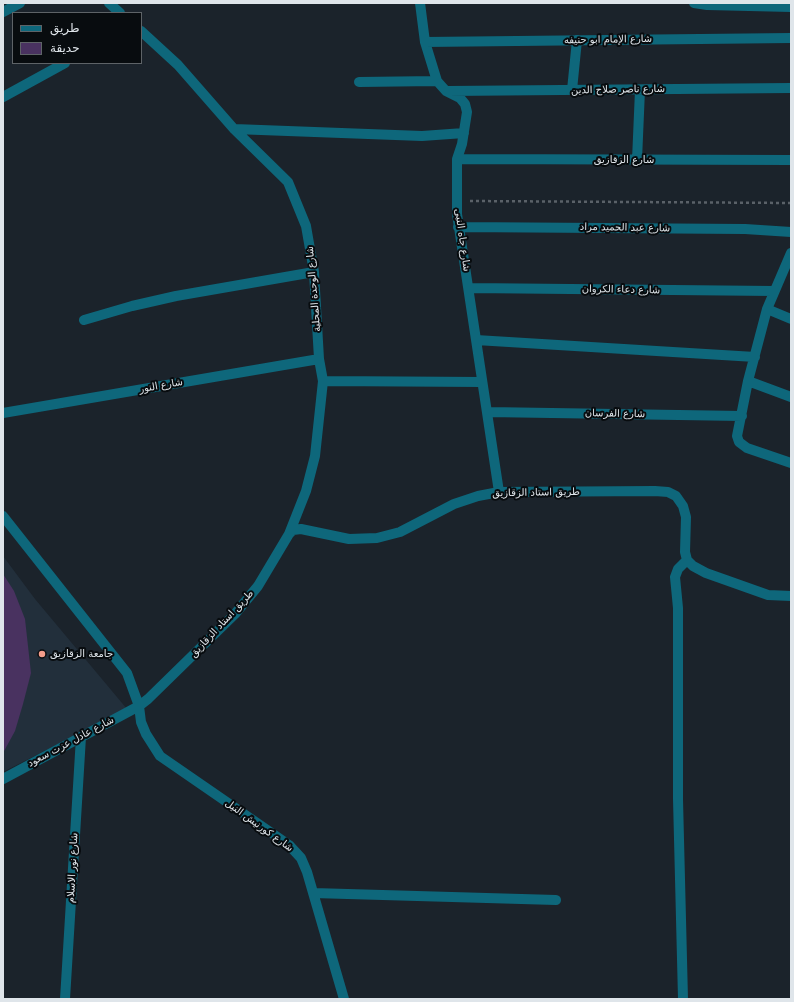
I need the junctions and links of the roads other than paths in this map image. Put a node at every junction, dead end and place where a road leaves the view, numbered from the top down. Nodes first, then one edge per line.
1 (20, 3) edge
2 (109, 3) edge
3 (420, 3) edge
4 (694, 3) edge
5 (791, 7) edge
6 (3, 12) edge
7 (119, 12) edge
8 (142, 32) edge
9 (791, 38) edge
10 (577, 40) junction
11 (425, 42) junction
12 (63, 64) edge
13 (437, 81) junction
14 (360, 82) dead end
15 (791, 88) edge
16 (572, 90) junction
17 (640, 90) junction
18 (446, 91) junction
19 (3, 97) edge
20 (234, 129) junction
21 (464, 133) junction
22 (458, 159) junction
23 (637, 160) junction
24 (791, 160) edge
25 (458, 227) junction
26 (791, 232) edge
27 (791, 253) edge
28 (314, 272) junction
29 (469, 288) junction
30 (774, 291) junction
31 (767, 309) junction
32 (791, 319) edge
33 (84, 320) dead end
34 (476, 340) junction
35 (755, 357) junction
36 (319, 359) junction
37 (323, 381) junction
38 (748, 381) junction
39 (482, 382) junction
40 (791, 397) edge
41 (488, 412) junction
42 (3, 413) edge
43 (742, 416) junction
44 (791, 463) edge
45 (499, 492) junction
46 (3, 516) edge
47 (289, 534) junction
48 (687, 560) junction
49 (791, 596) edge
50 (140, 706) junction
51 (81, 737) junction
52 (3, 779) edge
53 (312, 893) junction
54 (556, 900) dead end
55 (65, 999) edge
56 (344, 999) edge
57 (683, 999) edge

1 - 6 street
2 - 7 street
3 - 11 street, شارع جاه النبى
4 - 5 street
8 - 20 street, شارع الوحدة المحلية
9 - 10 street, شارع الإمام ابو حنيفه
10 - 11 street, شارع الإمام ابو حنيفه
10 - 16 street
11 - 13 street, شارع جاه النبى
12 - 19 street
13 - 14 street
13 - 18 street, شارع جاه النبى
15 - 17 street, شارع ناصر صلاح الدين
16 - 17 street, شارع ناصر صلاح الدين
16 - 18 street, شارع ناصر صلاح الدين
17 - 23 street
18 - 21 street, شارع جاه النبى
20 - 21 street
20 - 28 street, شارع الوحدة المحلية
21 - 22 street, شارع جاه النبى
22 - 23 street, شارع الزقازيق
22 - 25 street, شارع جاه النبى
23 - 24 street, شارع الزقازيق
25 - 26 street, شارع عبد الحميد مراد
25 - 29 street, شارع جاه النبى
27 - 30 street
28 - 33 street
28 - 36 street, شارع الوحدة المحلية
29 - 30 street, شارع دعاء الكروان
29 - 34 street, شارع جاه النبى
30 - 31 street
31 - 32 street
31 - 35 street
34 - 35 street
34 - 39 street, شارع جاه النبى
35 - 38 street
36 - 37 street, شارع الوحدة المحلية
36 - 42 street, شارع النور
37 - 39 street
37 - 47 street, شارع الوحدة المحلية
38 - 40 street
38 - 43 street
39 - 41 street, شارع جاه النبى
41 - 43 street, شارع الفرسان
41 - 45 street, شارع جاه النبى
43 - 44 street
45 - 47 street, طريق استاد الزقازيق
45 - 48 street, طريق استاد الزقازيق
46 - 50 street, شارع كورنيش النيل
47 - 50 street, طريق استاد الزقازيق
48 - 49 street
48 - 57 street
50 - 51 street, شارع عادل عزت سعود
50 - 53 street, شارع كورنيش النيل
51 - 52 street, شارع عادل عزت سعود
51 - 55 street, شارع نور الاسلام
53 - 54 street
53 - 56 street, شارع كورنيش النيل

